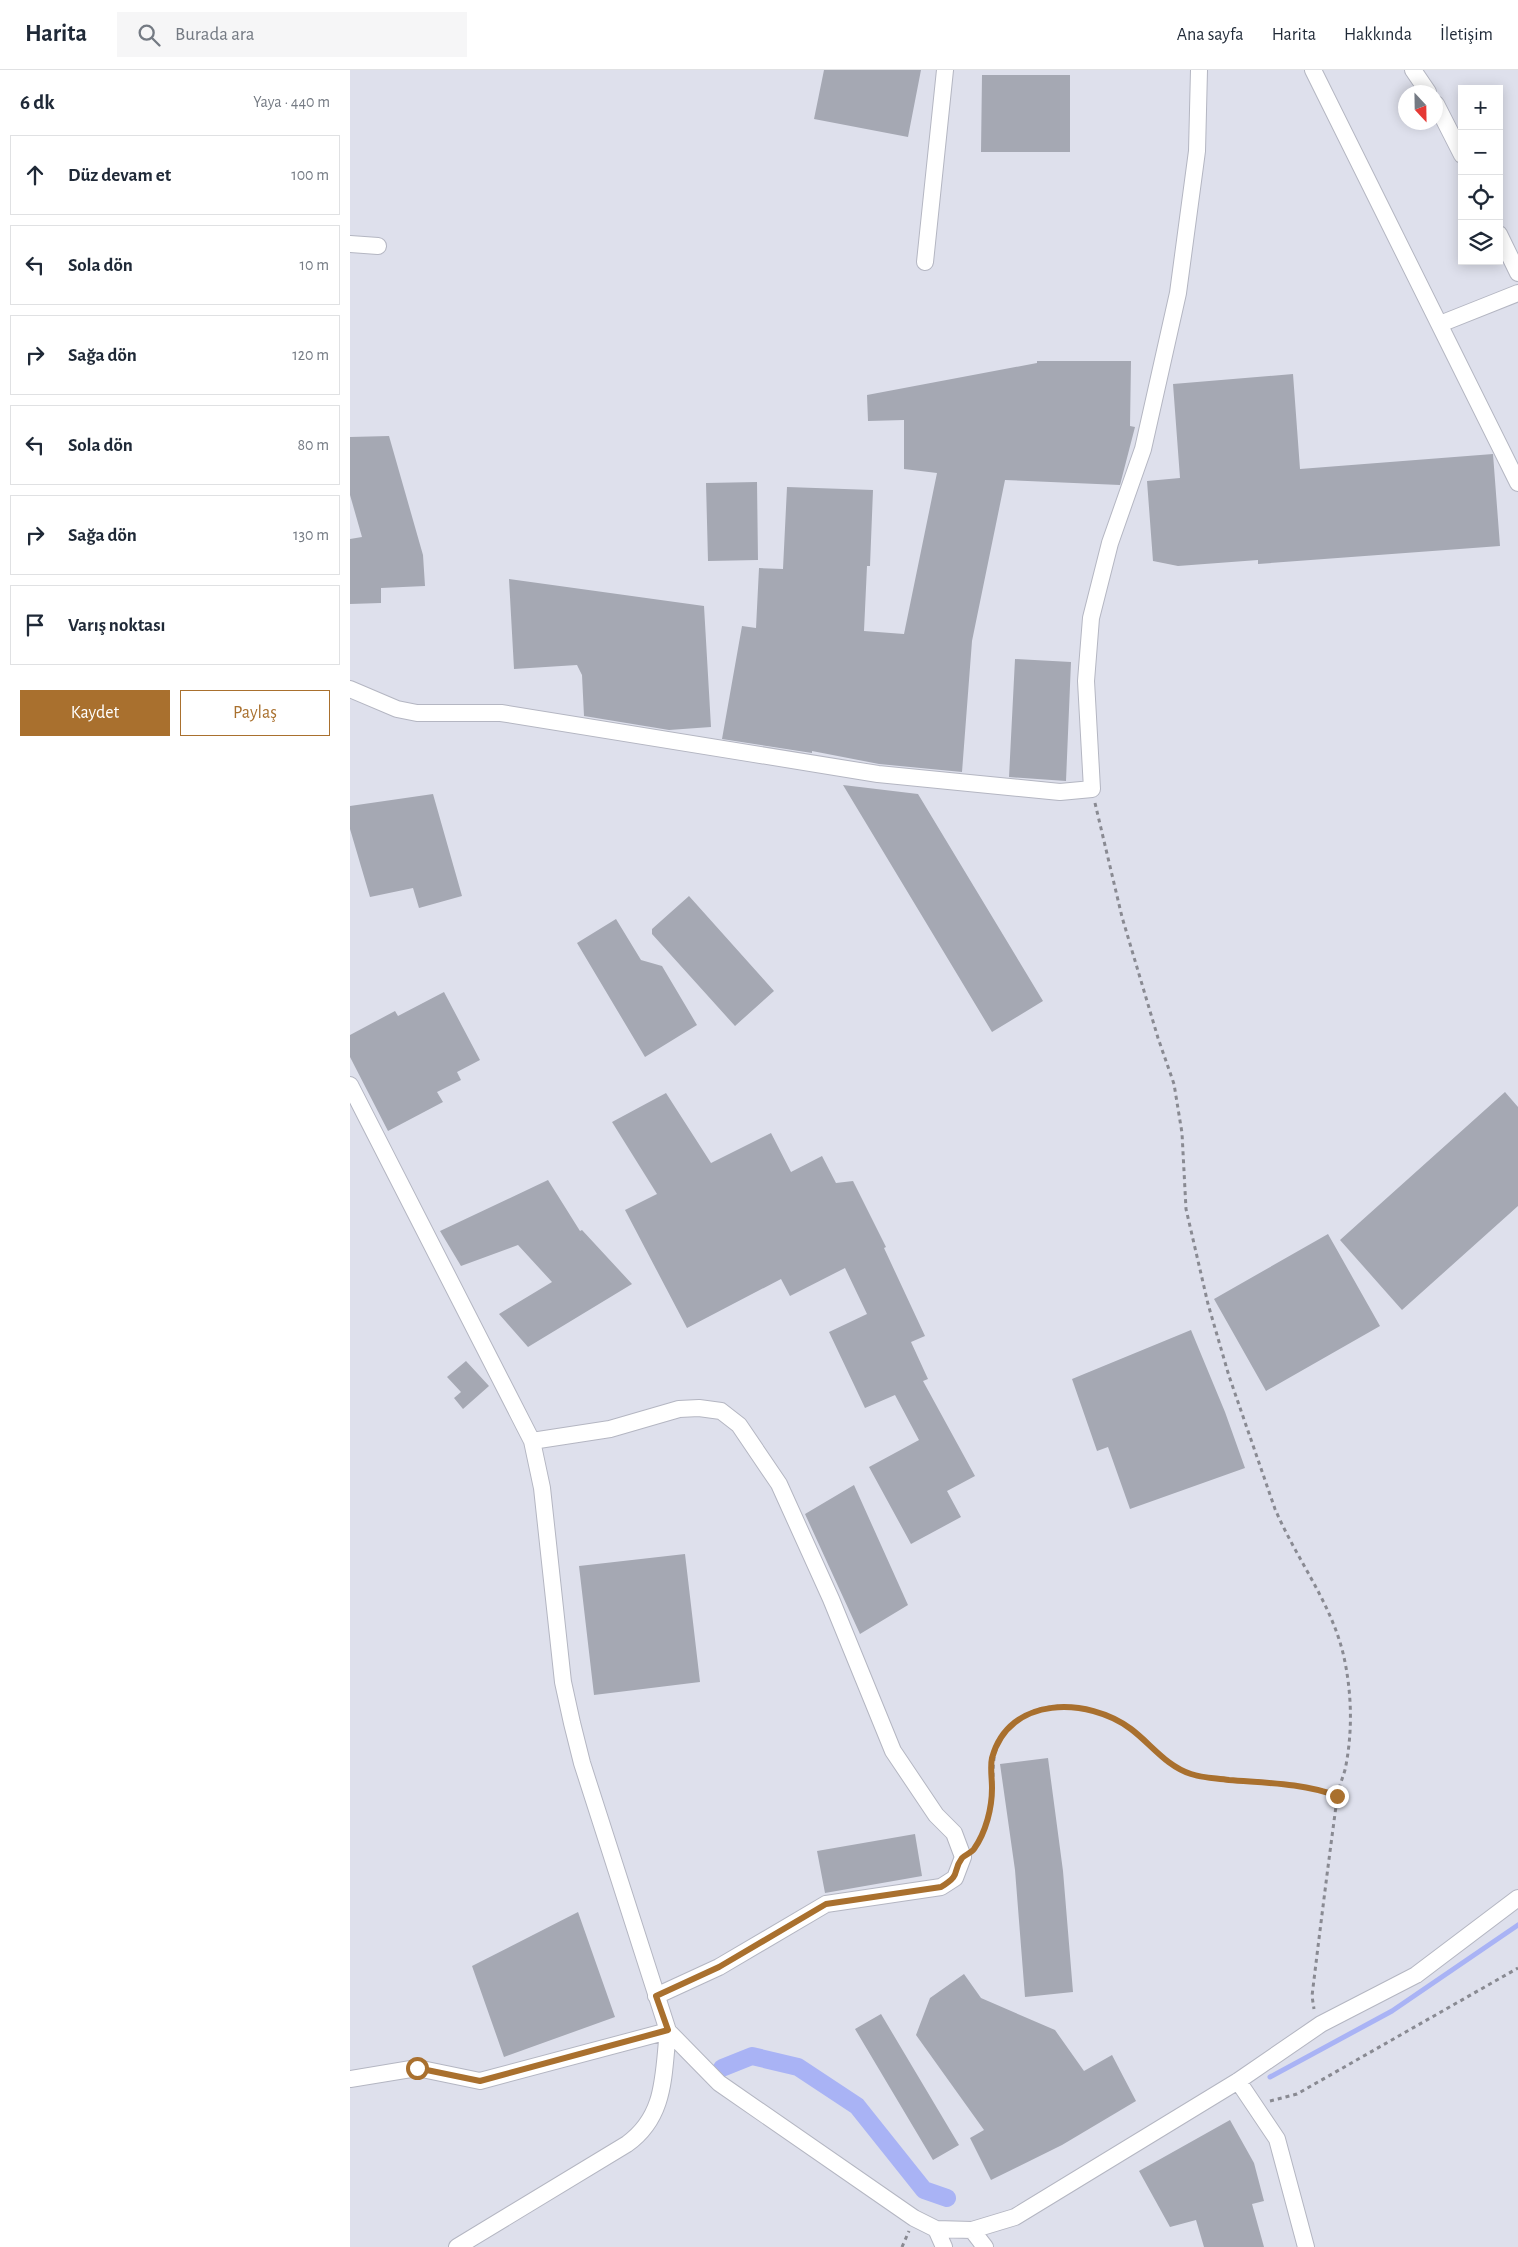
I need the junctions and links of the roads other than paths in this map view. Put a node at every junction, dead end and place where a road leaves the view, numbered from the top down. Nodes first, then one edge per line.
1 (945, 70) edge
2 (1199, 70) edge
3 (1313, 70) edge
4 (1413, 70) edge
5 (1423, 85) edge
6 (1443, 118) edge
7 (1458, 147) edge
8 (1503, 242) edge
9 (350, 244) edge
10 (378, 246) dead end
11 (925, 262) dead end
12 (1518, 273) edge
13 (1518, 293) edge
14 (1440, 324) junction
15 (1518, 483) edge
16 (350, 689) edge
17 (350, 1085) edge
18 (532, 1441) junction
19 (1518, 1898) edge
20 (656, 1996) junction
21 (668, 2030) junction
22 (350, 2079) edge
23 (1238, 2081) junction
24 (936, 2229) junction
25 (972, 2230) junction
26 (457, 2247) edge
27 (944, 2247) edge
28 (985, 2247) edge
29 (1306, 2247) edge

1 - 11 street
2 - 16 street
3 - 14 street
4 - 5 street
6 - 7 street
8 - 12 street
9 - 10 street
13 - 14 street
14 - 15 street
17 - 18 street
18 - 20 street
18 - 20 street
19 - 23 street
20 - 21 street
21 - 22 street
21 - 24 street
21 - 26 street
23 - 25 street
23 - 29 street
24 - 25 street
24 - 27 street
25 - 28 street

